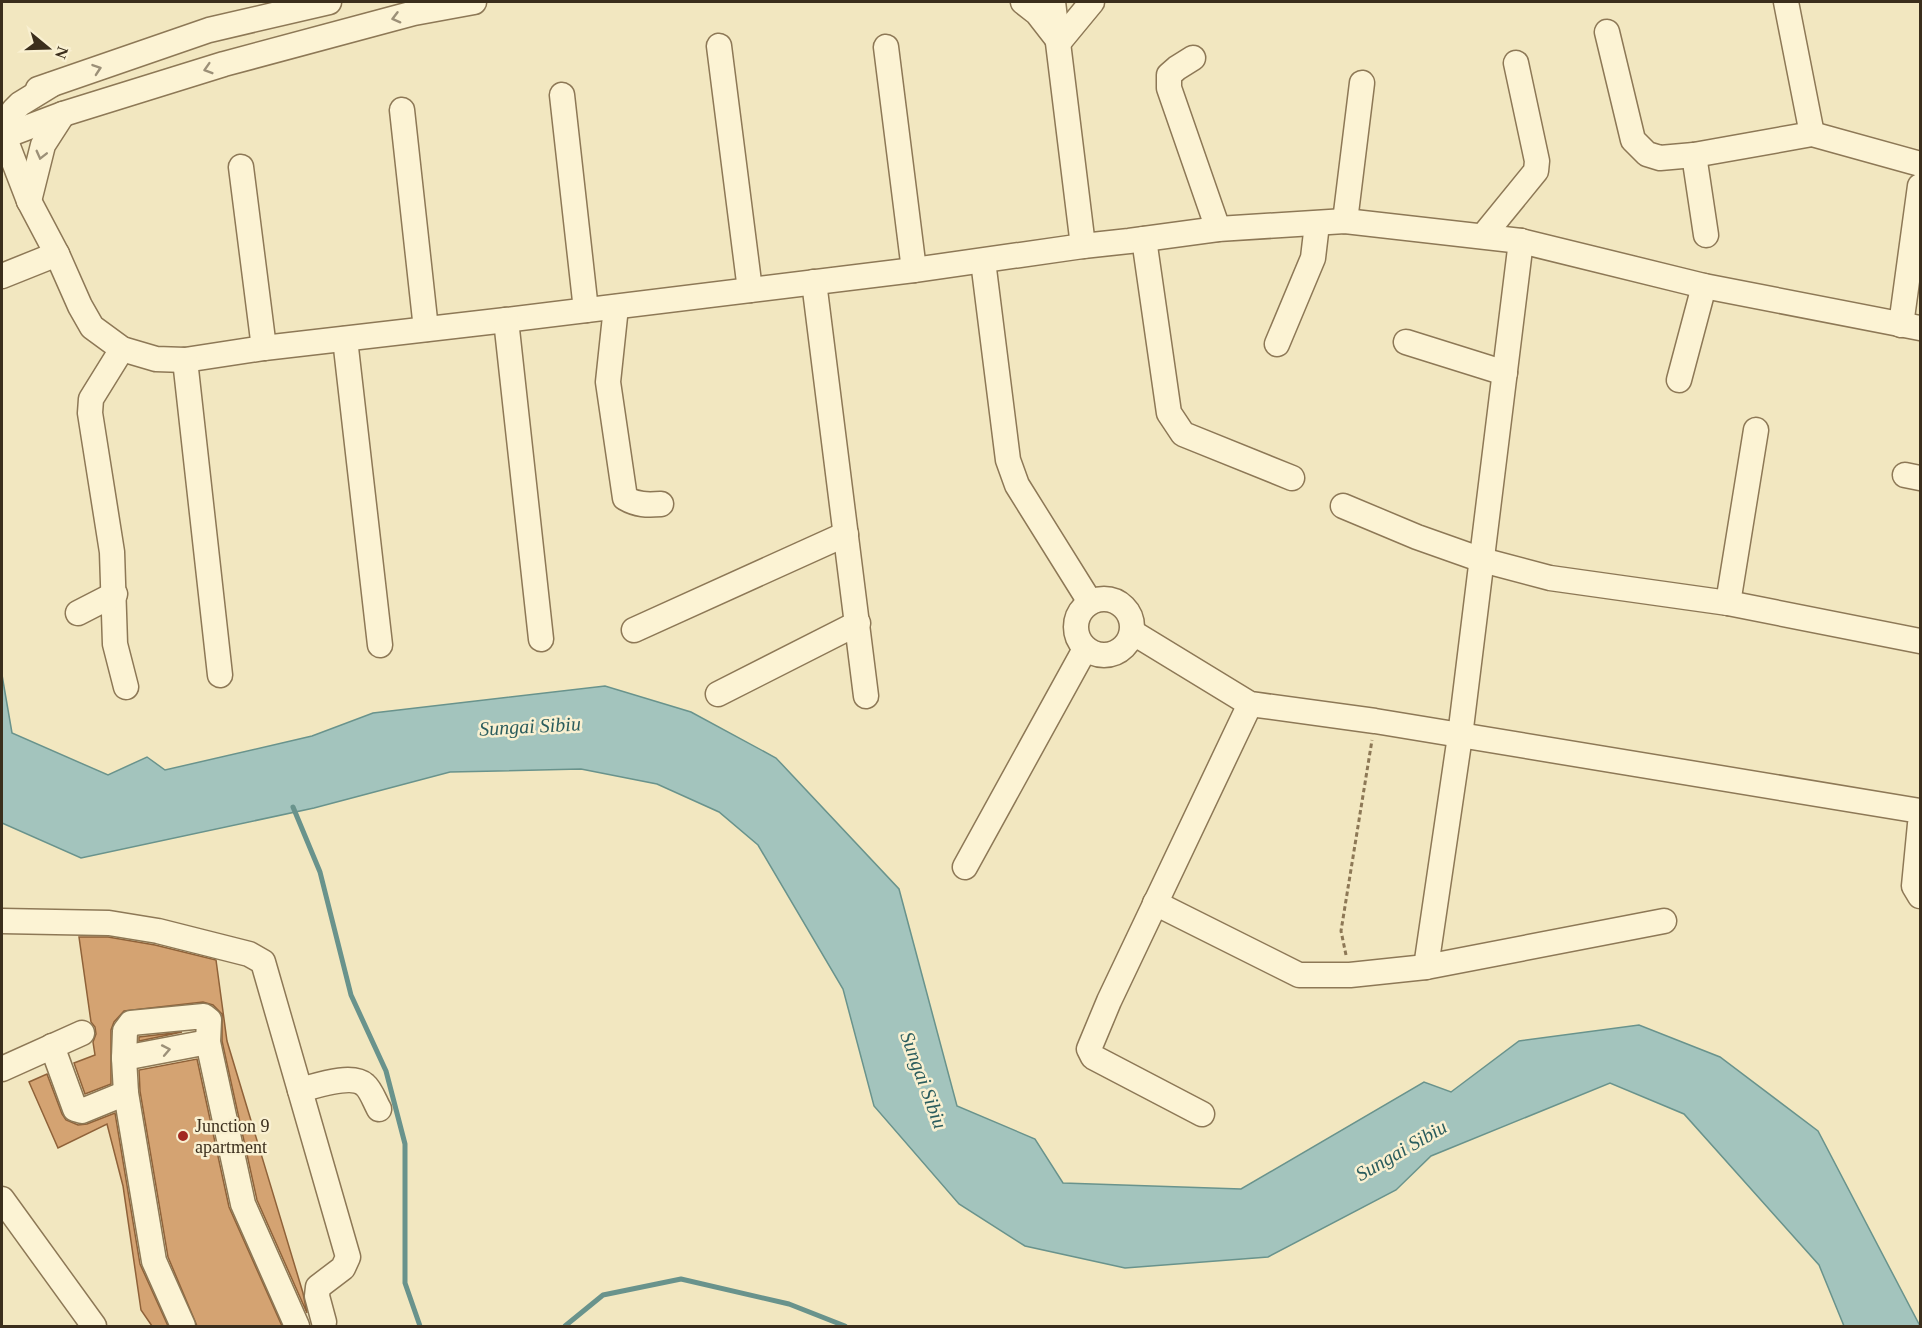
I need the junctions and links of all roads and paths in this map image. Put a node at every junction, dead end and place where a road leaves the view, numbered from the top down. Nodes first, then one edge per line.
1 (329, 2) edge
2 (474, 2) edge
3 (1023, 2) edge
4 (1053, 2) edge
5 (1092, 2) edge
6 (1786, 2) edge
7 (1607, 32) dead end
8 (1059, 42) junction
9 (719, 46) dead end
10 (886, 47) dead end
11 (1193, 58) dead end
12 (1516, 63) dead end
13 (1362, 82) dead end
14 (51, 85) junction
15 (562, 96) dead end
16 (2, 101) edge
17 (402, 110) dead end
18 (63, 114) junction
19 (1812, 134) junction
20 (3, 136) edge
21 (1694, 155) junction
22 (1920, 164) edge
23 (241, 167) dead end
24 (2, 184) edge
25 (1920, 186) edge
26 (29, 201) junction
27 (1345, 221) junction
28 (1317, 224) junction
29 (1218, 229) junction
30 (1706, 235) dead end
31 (1484, 237) junction
32 (1144, 240) junction
33 (1521, 242) junction
34 (1083, 246) junction
35 (57, 254) junction
36 (982, 261) junction
37 (914, 270) junction
38 (2, 276) edge
39 (814, 282) junction
40 (1704, 286) junction
41 (750, 290) junction
42 (616, 307) junction
43 (586, 310) junction
44 (506, 320) junction
45 (1911, 326) edge
46 (426, 329) junction
47 (345, 339) junction
48 (1406, 342) dead end
49 (1277, 344) dead end
50 (264, 348) junction
51 (122, 349) junction
52 (184, 360) junction
53 (1505, 373) junction
54 (1679, 380) dead end
55 (1756, 429) dead end
56 (1292, 478) dead end
57 (661, 504) dead end
58 (1344, 506) dead end
59 (846, 534) junction
60 (1482, 560) junction
61 (115, 594) junction
62 (1090, 602) junction
63 (1728, 603) junction
64 (78, 613) dead end
65 (858, 623) junction
66 (634, 630) dead end
67 (1132, 632) junction
68 (541, 639) dead end
69 (1920, 641) edge
70 (380, 645) dead end
71 (1085, 649) junction
72 (220, 675) dead end
73 (126, 687) dead end
74 (718, 694) dead end
75 (866, 696) dead end
76 (1250, 704) junction
77 (1375, 721) junction
78 (1460, 736) junction
79 (1920, 811) edge
80 (1920, 824) edge
81 (965, 867) dead end
82 (1920, 896) edge
83 (1155, 903) junction
84 (2, 921) edge
85 (1664, 921) dead end
86 (1426, 967) junction
87 (1350, 975) junction
88 (82, 1032) dead end
89 (208, 1042) junction
90 (52, 1046) junction
91 (124, 1058) junction
92 (2, 1069) edge
93 (300, 1090) junction
94 (126, 1093) junction
95 (379, 1109) dead end
96 (1202, 1114) dead end
97 (2, 1199) edge
98 (324, 1322) dead end
99 (94, 1326) edge
100 (183, 1326) edge
101 (297, 1326) edge

14 -> 1 street
2 -> 18 street
3 - 8 street
4 - 8 street
5 - 8 street
6 - 19 street
7 - 21 street
8 - 34 street
9 - 41 street
10 - 37 street
11 - 29 street
12 - 31 street
13 - 27 street
14 - 16 street
14 - 20 street
15 - 43 street
17 - 46 street
18 - 20 street
18 -> 26 street
19 - 21 street
19 - 22 street
20 - 26 street
21 - 30 street
23 - 50 street
24 - 26 street
25 - 45 street
26 - 35 street
27 - 28 street
27 - 31 street
28 - 29 street
28 - 49 street
29 - 32 street
31 - 33 street
32 - 34 street
32 - 56 street
33 - 40 street
33 - 53 street
34 - 36 street
35 - 38 street
35 - 51 street
36 - 37 street
36 - 62 street
37 - 39 street
39 - 41 street
39 - 59 street
40 - 45 street
40 - 54 street
41 - 42 street
42 - 43 street
42 - 57 street
43 - 44 street
44 - 46 street
44 - 68 street
46 - 47 street
47 - 50 street
47 - 70 street
48 - 53 street
50 - 52 street
51 - 52 street
51 - 61 street
52 - 72 street
53 - 60 street
55 - 63 street
58 - 60 street
59 - 65 street
59 - 66 street
60 - 63 street
60 - 78 street
61 - 64 street
61 - 73 street
62 - 67 street
62 - 71 street
63 - 69 street
65 - 74 street
65 - 75 street
67 - 71 street
67 - 76 street
71 - 81 street
76 - 77 street
76 - 83 street
77 - 78 street
77 - 87 path
78 - 79 street
78 - 86 street
80 - 82 street
83 - 87 street
83 - 96 street
84 - 93 street
85 - 86 street
86 - 87 street
88 - 90 street
91 -> 89 street
89 - 91 street
89 - 101 street
90 - 92 street
90 - 94 street
91 - 94 street
93 - 95 street
93 - 98 street
94 - 100 street
97 - 99 street

